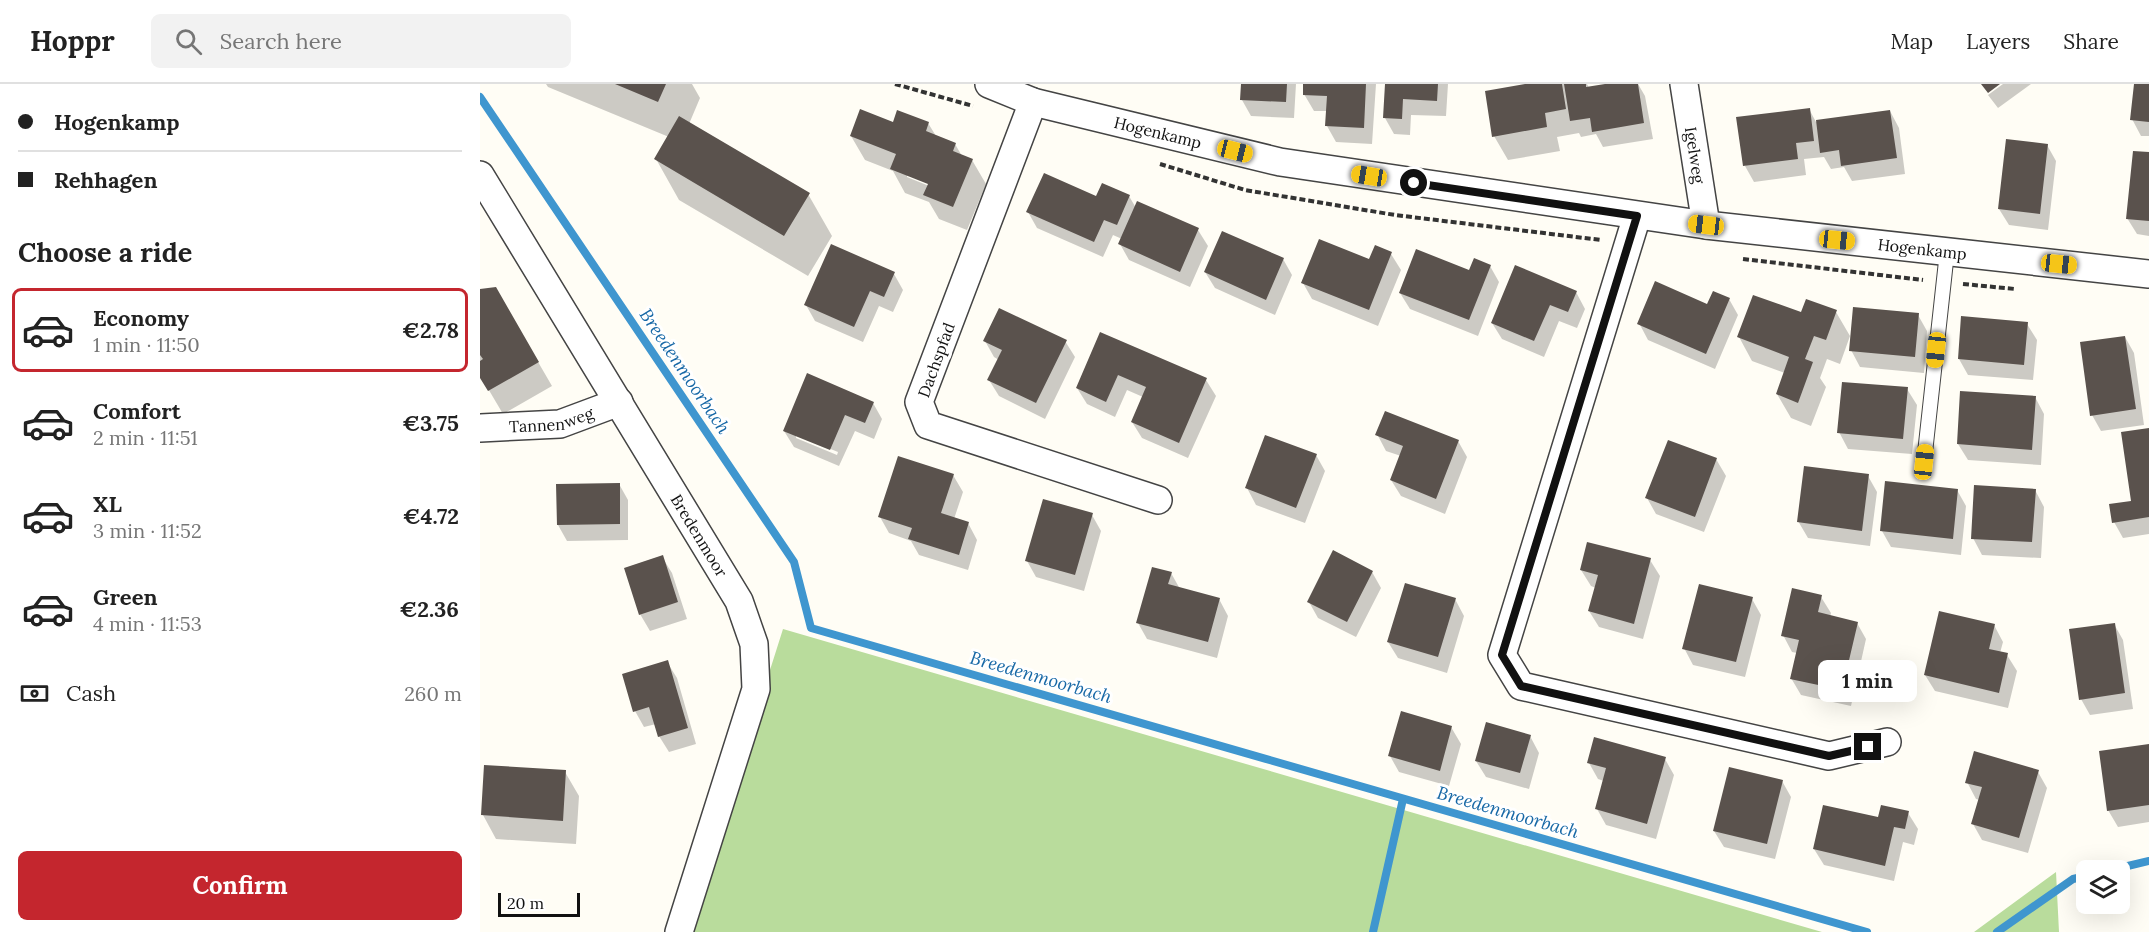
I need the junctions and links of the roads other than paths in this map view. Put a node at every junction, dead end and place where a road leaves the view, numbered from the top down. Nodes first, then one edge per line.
1 (989, 84) edge
2 (1684, 84) edge
3 (1033, 102) junction
4 (480, 175) edge
5 (1637, 216) junction
6 (1706, 225) junction
7 (1947, 252) junction
8 (2149, 274) edge
9 (619, 402) junction
10 (480, 428) edge
11 (1924, 462) dead end
12 (1158, 500) dead end
13 (1887, 742) dead end
14 (679, 932) edge

1 - 3 street, Hogenkamp
2 - 6 street, Igelweg
3 - 5 street, Hogenkamp
3 - 12 street, Dachspfad
4 - 9 street, Bredenmoor
5 - 6 street, Hogenkamp
5 - 13 street
6 - 7 street, Hogenkamp
7 - 8 street, Hogenkamp
7 - 11 lane
9 - 10 street, Tannenweg
9 - 14 street, Bredenmoor

